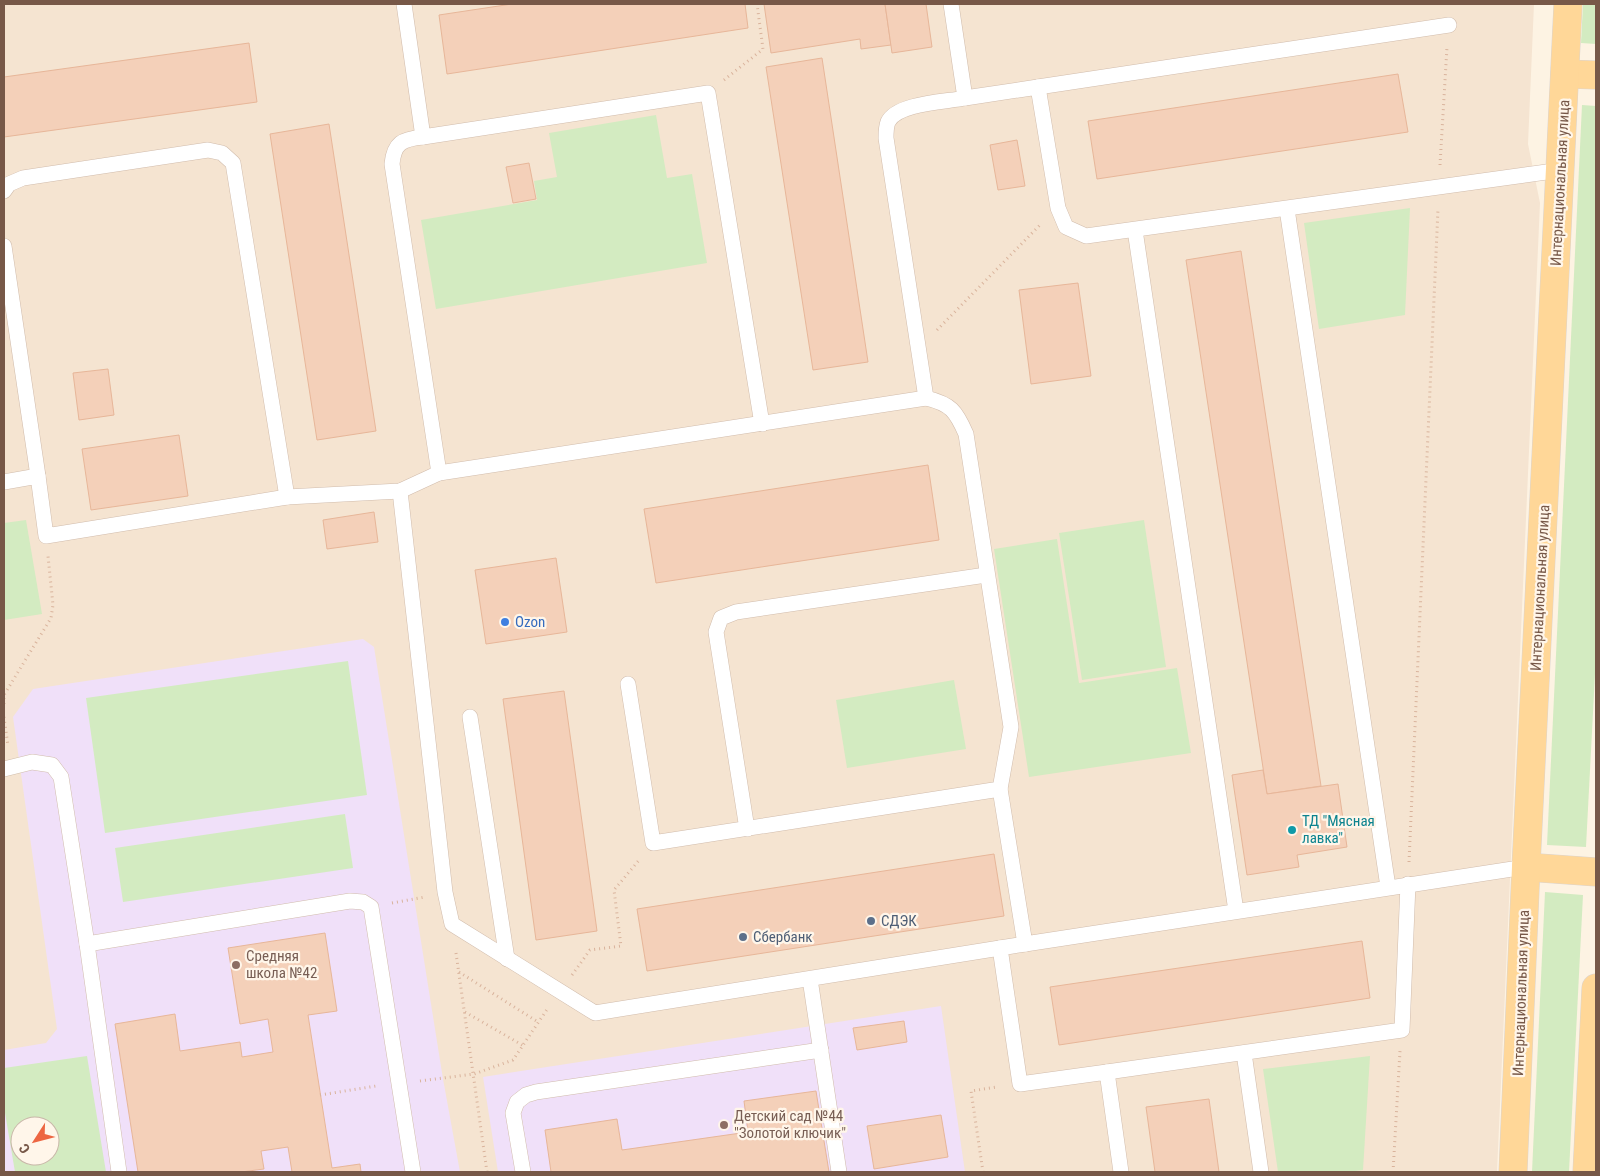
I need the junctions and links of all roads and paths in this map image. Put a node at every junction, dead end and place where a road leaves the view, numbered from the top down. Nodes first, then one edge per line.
1 (404, 4) edge
2 (757, 4) edge
3 (951, 4) edge
4 (1568, 4) edge
5 (1449, 25) joint
6 (1565, 74) junction
7 (1596, 75) edge
8 (1038, 87) junction
9 (708, 93) junction
10 (965, 98) junction
11 (423, 138) junction
12 (1561, 170) junction
13 (1439, 187) junction
14 (4, 191) edge
15 (1058, 208) junction
16 (1287, 209) junction
17 (1135, 230) junction
18 (4, 246) edge
19 (918, 350) junction
20 (926, 398) junction
21 (762, 424) junction
22 (439, 473) junction
23 (38, 476) junction
24 (4, 482) edge
25 (400, 491) junction
26 (287, 497) junction
27 (46, 536) junction
28 (986, 574) junction
29 (628, 684) dead end
30 (4, 704) edge
31 (470, 716) dead end
32 (4, 717) edge
33 (7, 768) edge
34 (1000, 789) junction
35 (747, 829) junction
36 (653, 843) junction
37 (1526, 867) junction
38 (1596, 872) edge
39 (1408, 884) junction
40 (1388, 887) junction
41 (445, 892) junction
42 (371, 907) junction
43 (1236, 911) junction
44 (452, 924) junction
45 (87, 944) junction
46 (1025, 944) junction
47 (1000, 948) junction
48 (507, 959) junction
49 (459, 972) junction
50 (810, 979) junction
51 (1596, 988) edge
52 (559, 991) junction
53 (465, 1012) junction
54 (538, 1022) junction
55 (1402, 1030) junction
56 (524, 1046) junction
57 (821, 1050) junction
58 (1244, 1053) junction
59 (1107, 1072) junction
60 (474, 1074) junction
61 (1020, 1084) junction
62 (355, 1089) dead end
63 (320, 1095) dead end
64 (119, 1172) edge
65 (412, 1172) edge
66 (487, 1172) edge
67 (523, 1172) edge
68 (839, 1172) edge
69 (983, 1172) edge
70 (1121, 1172) edge
71 (1261, 1172) edge
72 (1393, 1172) edge
73 (1513, 1172) edge
74 (1587, 1172) edge

1 - 11 lane
2 - 9 path
3 - 10 lane
4 - 6 main road, Интернациональная улица
5 - 8 lane
5 - 13 path
6 - 7 main road
6 - 12 main road, Интернациональная улица
8 - 10 lane
8 - 15 lane
9 - 11 lane
9 - 21 lane
10 - 19 lane
11 - 22 lane
12 - 13 lane
12 - 37 main road, Интернациональная улица
13 - 16 lane
13 - 39 path
14 - 26 lane
15 - 17 lane
15 - 19 path
16 - 17 lane
16 - 40 lane
17 - 43 lane
18 - 23 lane
19 - 20 lane
20 - 21 lane
20 - 28 lane
21 - 22 lane
22 - 25 lane
23 - 24 lane
23 - 27 lane
25 - 26 lane
25 - 41 lane
26 - 27 lane
27 - 30 path
28 - 34 lane
28 - 35 lane
29 - 36 lane
31 - 48 lane
32 - 33 path
33 - 45 lane
34 - 35 lane
34 - 46 lane
35 - 36 lane
36 - 52 path
37 - 38 main road
37 - 39 lane
37 - 73 main road, Интернациональная улица
39 - 40 lane
39 - 55 lane
40 - 43 lane
41 - 42 path
41 - 44 lane
42 - 45 lane
42 - 65 lane
43 - 46 lane
44 - 48 lane
44 - 49 path
45 - 64 lane
46 - 47 lane
47 - 50 lane
47 - 61 lane
48 - 52 lane
49 - 53 path
49 - 54 path
50 - 52 lane
50 - 57 lane
51 - 74 main road
52 - 54 path
53 - 56 path
53 - 60 path
54 - 56 path
55 - 58 lane
55 - 72 path
56 - 60 path
57 - 67 lane
57 - 68 lane
58 - 59 lane
58 - 71 lane
59 - 61 lane
59 - 70 lane
60 - 66 path
61 - 69 path
62 - 63 path

